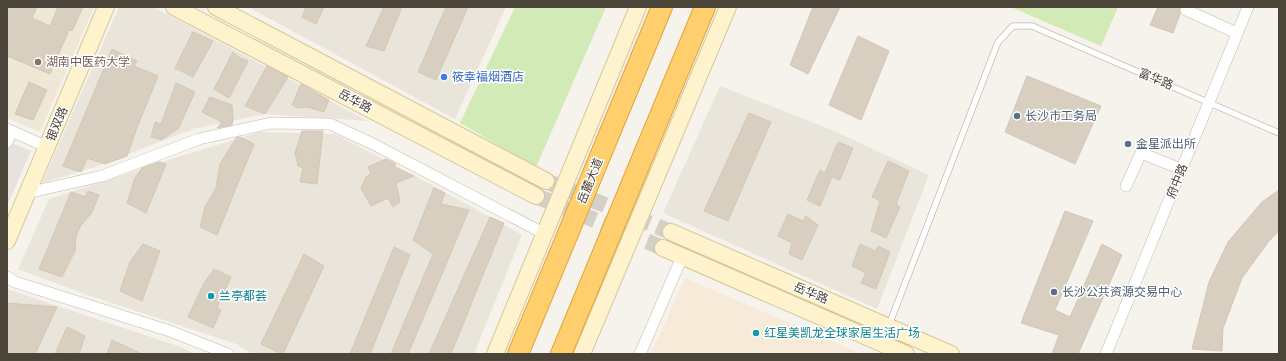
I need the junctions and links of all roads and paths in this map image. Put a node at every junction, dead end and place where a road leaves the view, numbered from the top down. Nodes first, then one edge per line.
1 (106, 7) edge
2 (174, 7) edge
3 (216, 7) edge
4 (638, 7) edge
5 (662, 7) edge
6 (705, 7) edge
7 (728, 7) edge
8 (1248, 7) edge
9 (1186, 10) dead end
10 (1237, 33) junction
11 (1209, 102) junction
12 (9, 130) edge
13 (1279, 133) edge
14 (7, 142) edge
15 (47, 146) junction
16 (1181, 169) junction
17 (546, 181) tunnel mouth
18 (1126, 186) dead end
19 (27, 193) junction
20 (536, 196) tunnel mouth
21 (671, 232) tunnel mouth
22 (544, 234) junction
23 (7, 240) edge
24 (663, 248) tunnel mouth
25 (682, 257) junction
26 (7, 277) edge
27 (888, 327) junction
28 (885, 350) edge
29 (228, 354) edge
30 (495, 354) edge
31 (518, 354) edge
32 (561, 354) edge
33 (582, 354) edge
34 (640, 354) edge
35 (906, 354) edge
36 (951, 354) edge
37 (1106, 354) edge

1 - 15 street, 银双路
2 - 20 street, 岳华路
3 - 17 street, 岳华路
4 - 22 street
5 - 31 highway, 岳麓大道
6 - 32 highway
7 - 33 street
8 - 10 street, 府中路
9 - 10 street
10 - 11 street, 府中路
11 - 13 lane, 富华路
11 - 16 street, 府中路
11 - 27 lane, 富华路
12 - 14 street
12 - 15 street
15 - 19 street, 银双路
16 - 18 street
16 - 37 street, 府中路
19 - 22 street
19 - 23 street, 银双路
21 - 27 street, 岳华路
22 - 30 street
24 - 25 street, 岳华路
25 - 28 street, 岳华路
25 - 34 street
26 - 29 street
27 - 36 street, 岳华路
28 - 35 street, 岳华路

